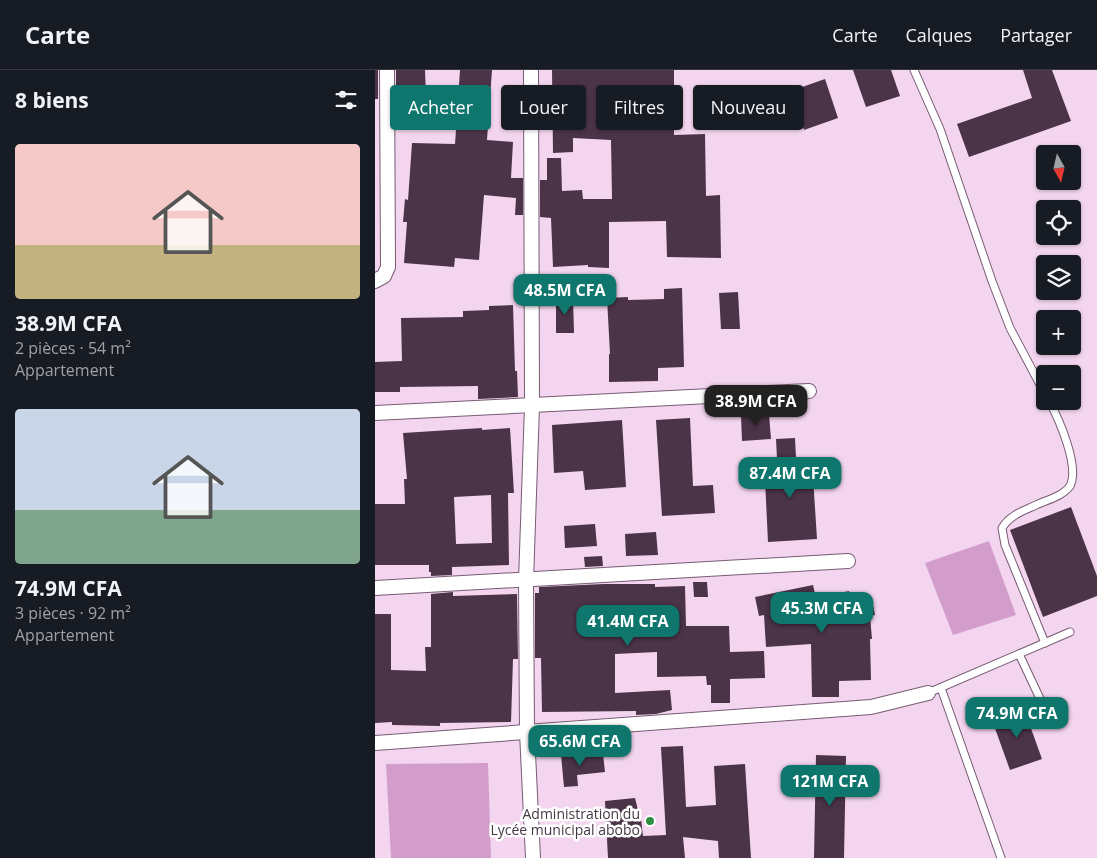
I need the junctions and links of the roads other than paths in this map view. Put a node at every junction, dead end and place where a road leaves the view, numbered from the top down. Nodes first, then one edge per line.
1 (387, 70) edge
2 (531, 70) edge
3 (914, 70) edge
4 (375, 281) edge
5 (1036, 377) edge
6 (809, 391) dead end
7 (532, 406) junction
8 (1053, 410) edge
9 (375, 413) edge
10 (848, 562) dead end
11 (526, 581) junction
12 (375, 588) edge
13 (1070, 632) dead end
14 (1045, 643) junction
15 (1019, 654) junction
16 (941, 688) junction
17 (928, 693) joint
18 (1051, 722) dead end
19 (527, 732) junction
20 (375, 743) edge
21 (533, 858) edge
22 (1001, 858) edge

1 - 4 street
2 - 7 street
3 - 5 lane
6 - 7 street
7 - 9 street
7 - 11 street
8 - 14 lane
10 - 11 street
11 - 12 street
11 - 19 street
13 - 14 lane
14 - 15 lane
15 - 16 lane
15 - 18 lane
16 - 17 lane
16 - 22 lane
17 - 19 street
19 - 20 street
19 - 21 street

